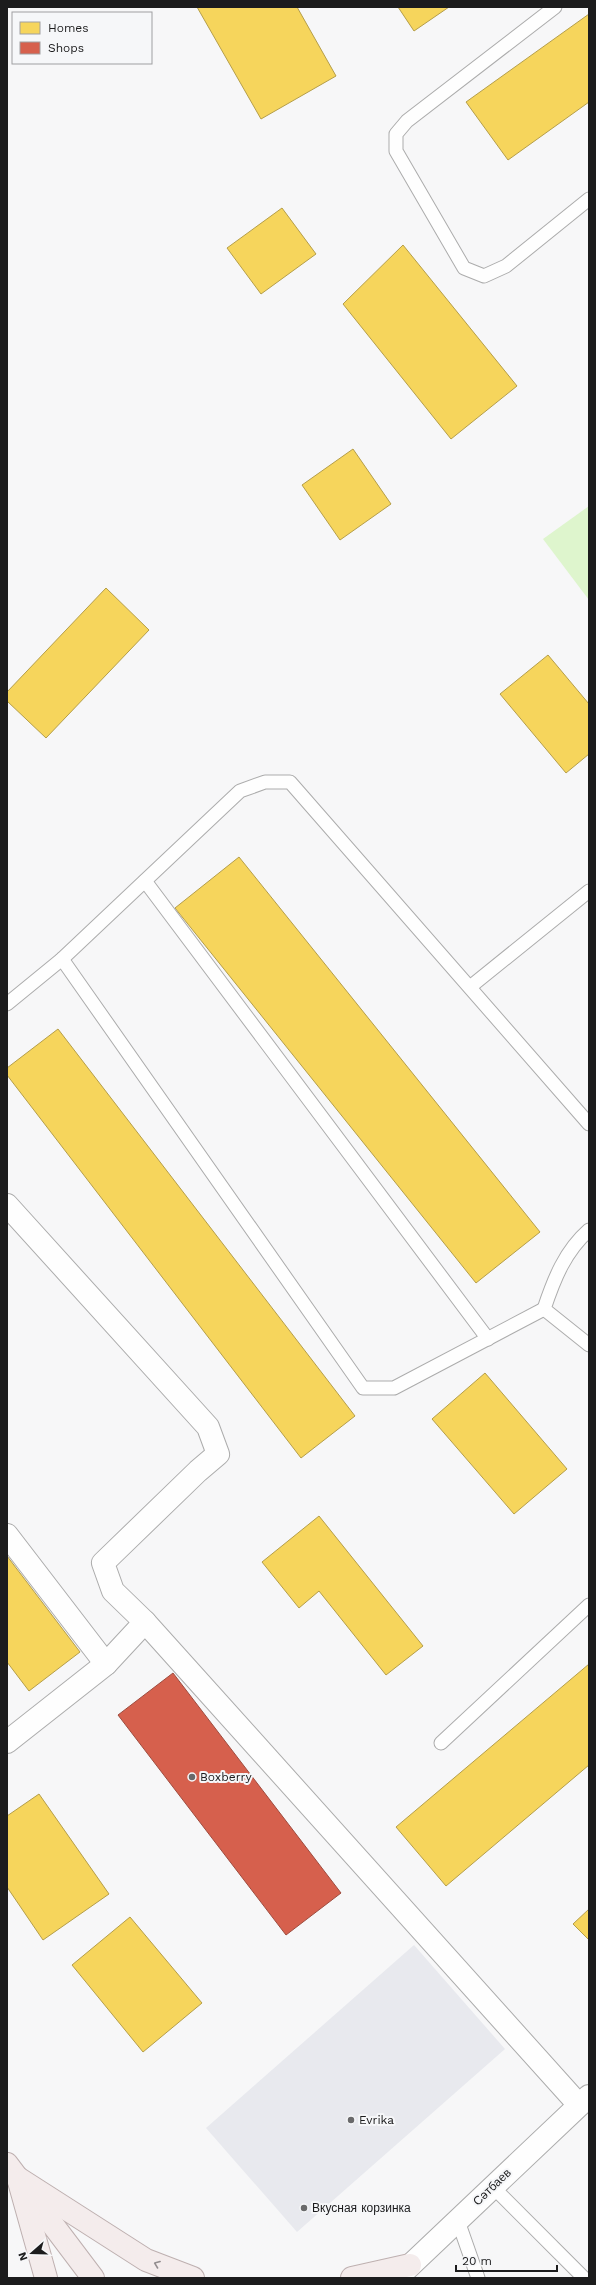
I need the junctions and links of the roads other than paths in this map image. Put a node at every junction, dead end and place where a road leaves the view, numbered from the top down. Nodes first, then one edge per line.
1 (555, 7) edge
2 (589, 199) edge
3 (145, 881) junction
4 (589, 891) edge
5 (62, 959) junction
6 (470, 987) junction
7 (7, 1004) edge
8 (589, 1124) edge
9 (7, 1205) edge
10 (589, 1230) edge
11 (544, 1309) junction
12 (488, 1339) junction
13 (589, 1345) edge
14 (7, 1535) edge
15 (589, 1605) edge
16 (145, 1622) junction
17 (106, 1664) junction
18 (7, 1742) edge
19 (440, 1743) dead end
20 (584, 2100) edge
21 (12, 2171) edge
22 (492, 2186) junction
23 (458, 2221) junction
24 (403, 2271) edge
25 (46, 2278) edge
26 (93, 2278) edge
27 (193, 2278) edge
28 (352, 2278) edge
29 (478, 2278) edge
30 (584, 2278) edge

1 - 2 lane
3 - 5 lane
3 - 6 lane
3 - 12 lane
4 - 6 lane
5 - 7 lane
5 - 12 lane
6 - 8 lane
9 - 16 street
10 - 11 lane
11 - 12 lane
11 - 13 lane
14 - 17 street
15 - 19 lane
16 - 17 street
16 - 20 street
17 - 18 street
20 - 22 street, Сәтбаев
21 - 25 main road
21 - 26 main road
27 -> 21 main road
22 - 23 street, Сәтбаев
22 - 30 lane
23 - 24 street, Сәтбаев
23 - 29 lane
24 - 28 main road

